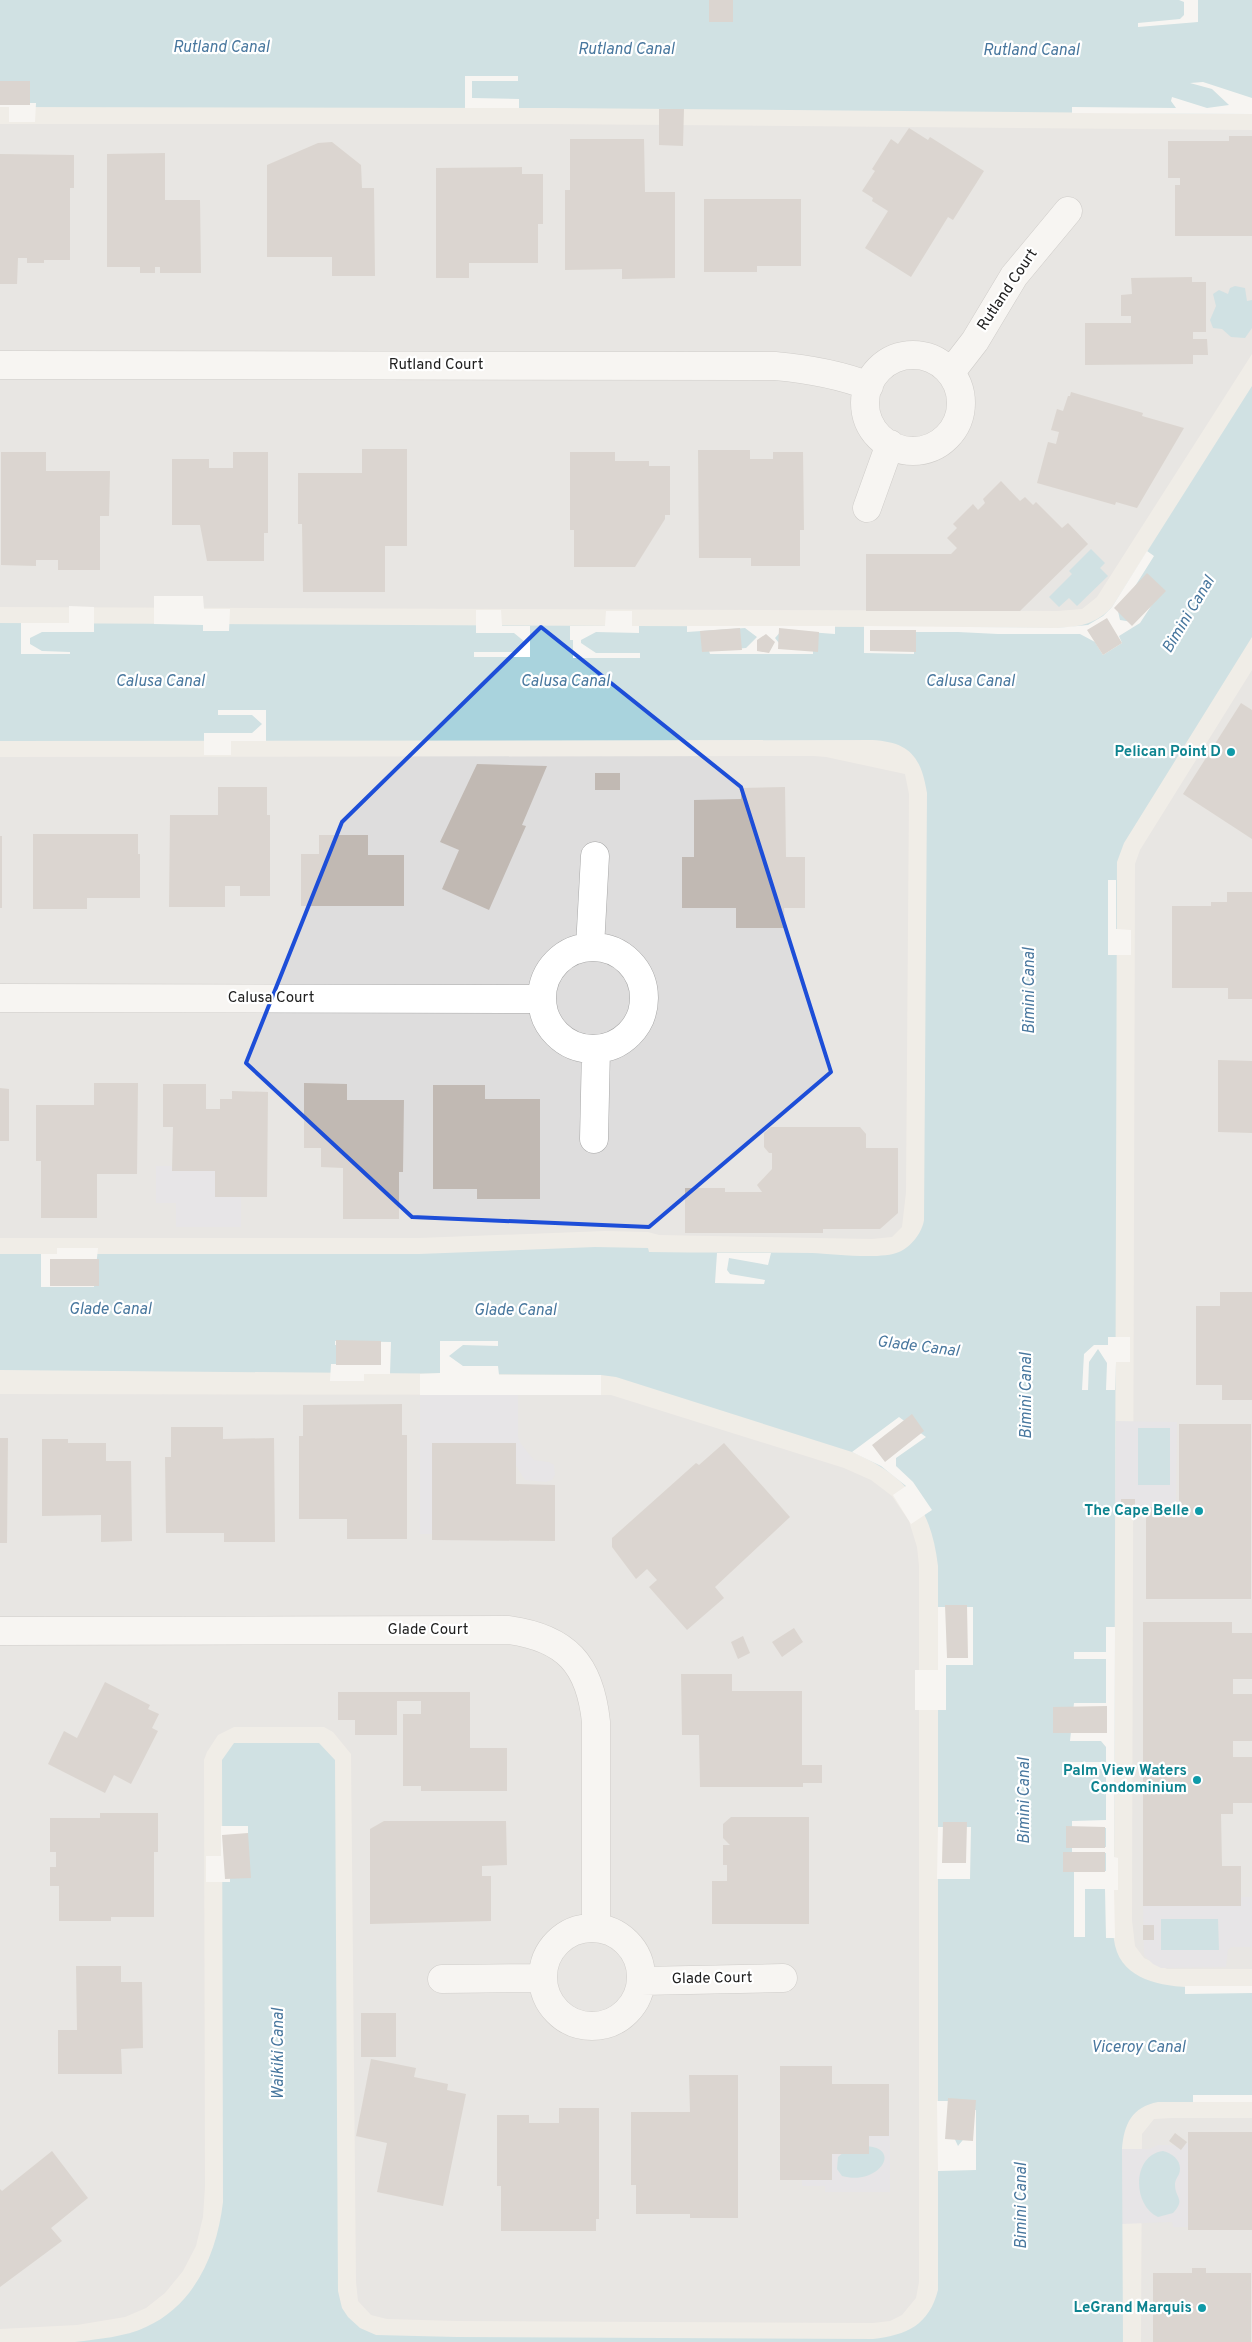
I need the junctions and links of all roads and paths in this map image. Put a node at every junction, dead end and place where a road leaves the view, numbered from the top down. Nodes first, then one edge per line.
1 (1068, 211) dead end
2 (0, 364) edge
3 (951, 372) junction
4 (869, 386) junction
5 (890, 444) junction
6 (867, 508) dead end
7 (595, 856) dead end
8 (590, 947) junction
9 (0, 998) edge
10 (541, 999) junction
11 (596, 1049) junction
12 (594, 1138) dead end
13 (0, 1631) edge
14 (596, 1927) junction
15 (783, 1978) dead end
16 (641, 1981) junction

1 - 3 street, Rutland Court
2 - 4 street, Rutland Court
3 - 4 street
3 - 5 street
4 - 5 street
5 - 6 street
7 - 8 street
8 - 10 street
8 - 11 street
9 - 10 street, Calusa Court
10 - 11 street
11 - 12 street
13 - 14 street, Glade Court
14 - 16 street
14 - 16 street
15 - 16 street, Glade Court

